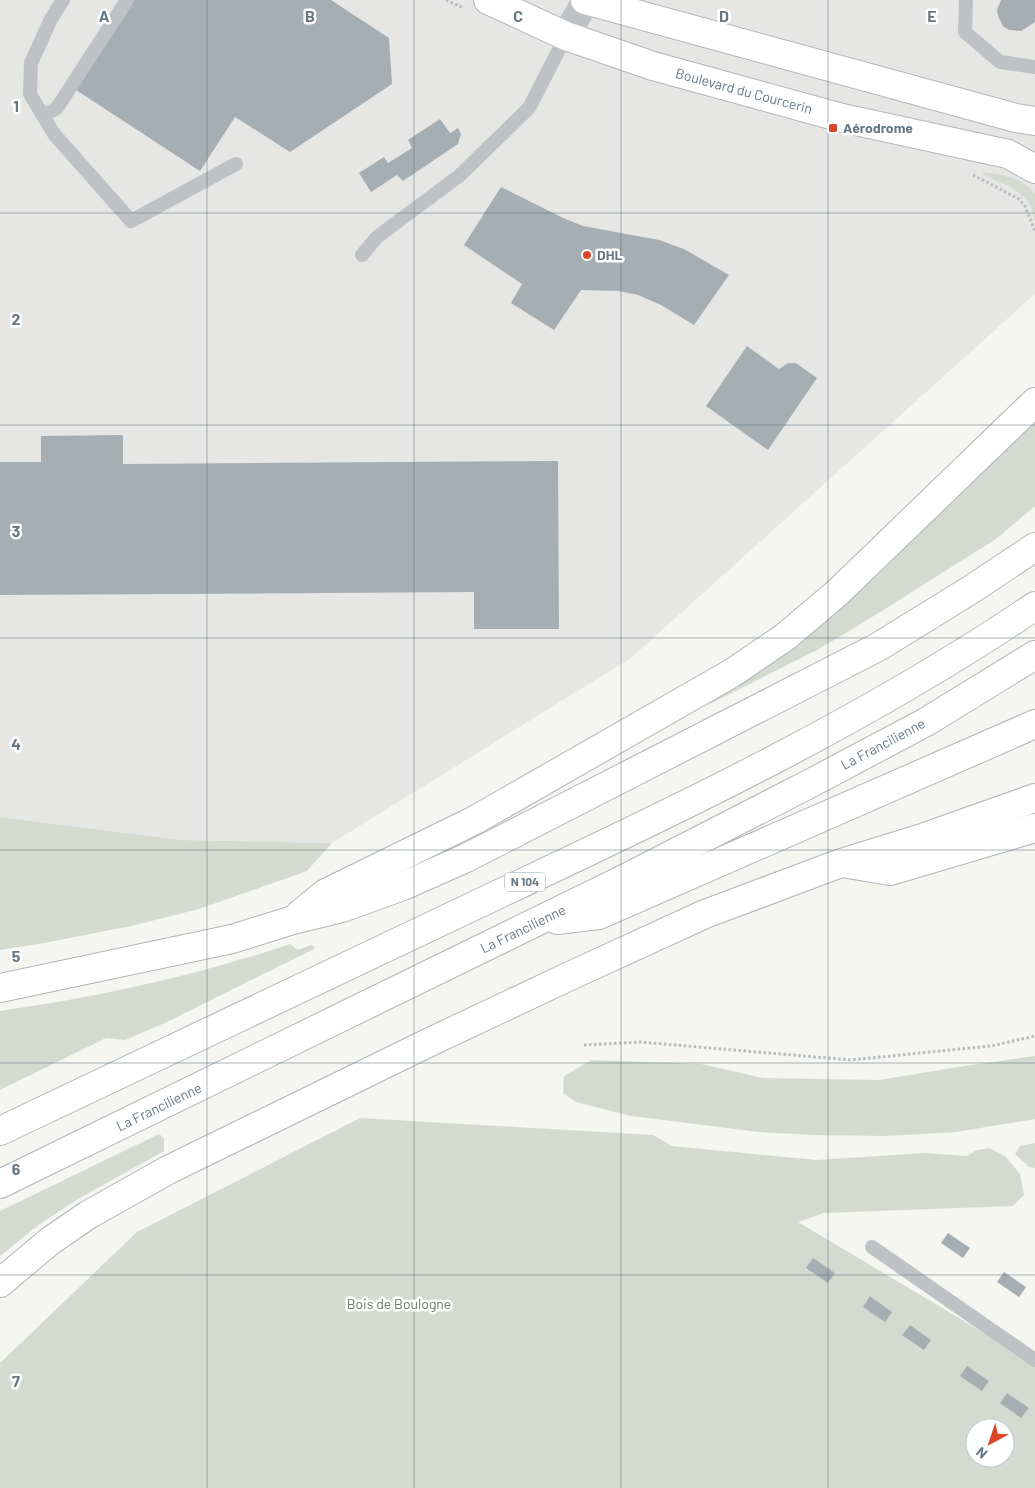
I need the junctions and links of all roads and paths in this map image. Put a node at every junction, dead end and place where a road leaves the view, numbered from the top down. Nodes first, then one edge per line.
1 (63, 0) edge
2 (127, 0) edge
3 (488, 0) edge
4 (585, 0) edge
5 (966, 0) edge
6 (566, 36) junction
7 (1035, 67) edge
8 (43, 116) junction
9 (1035, 121) edge
10 (976, 148) junction
11 (236, 164) dead end
12 (1035, 168) edge
13 (1035, 231) edge
14 (362, 255) dead end
15 (1035, 402) edge
16 (1035, 547) edge
17 (1035, 606) edge
18 (1035, 655) edge
19 (1035, 724) edge
20 (1035, 798) edge
21 (1035, 828) edge
22 (842, 863) junction
23 (293, 920) junction
24 (538, 922) junction
25 (0, 988) edge
26 (1035, 1036) edge
27 (584, 1045) dead end
28 (0, 1131) edge
29 (0, 1184) edge
30 (872, 1247) dead end
31 (0, 1282) edge
32 (1035, 1360) edge

1 - 8 lane
2 - 8 lane
3 - 6 main road, Boulevard du Courcerin
4 - 6 street
4 - 9 main road
5 - 7 lane
6 - 10 main road, Boulevard du Courcerin
6 - 14 lane
8 - 11 lane
10 - 12 main road, Boulevard du Courcerin
10 - 13 path
15 - 23 main road
16 - 23 main road
17 - 28 main road, N 104
18 - 24 main road, La Francilienne
19 - 24 main road
20 - 22 main road
21 - 22 main road
22 - 31 main road
23 - 25 main road
24 - 29 main road, La Francilienne
26 - 27 path
30 - 32 lane

